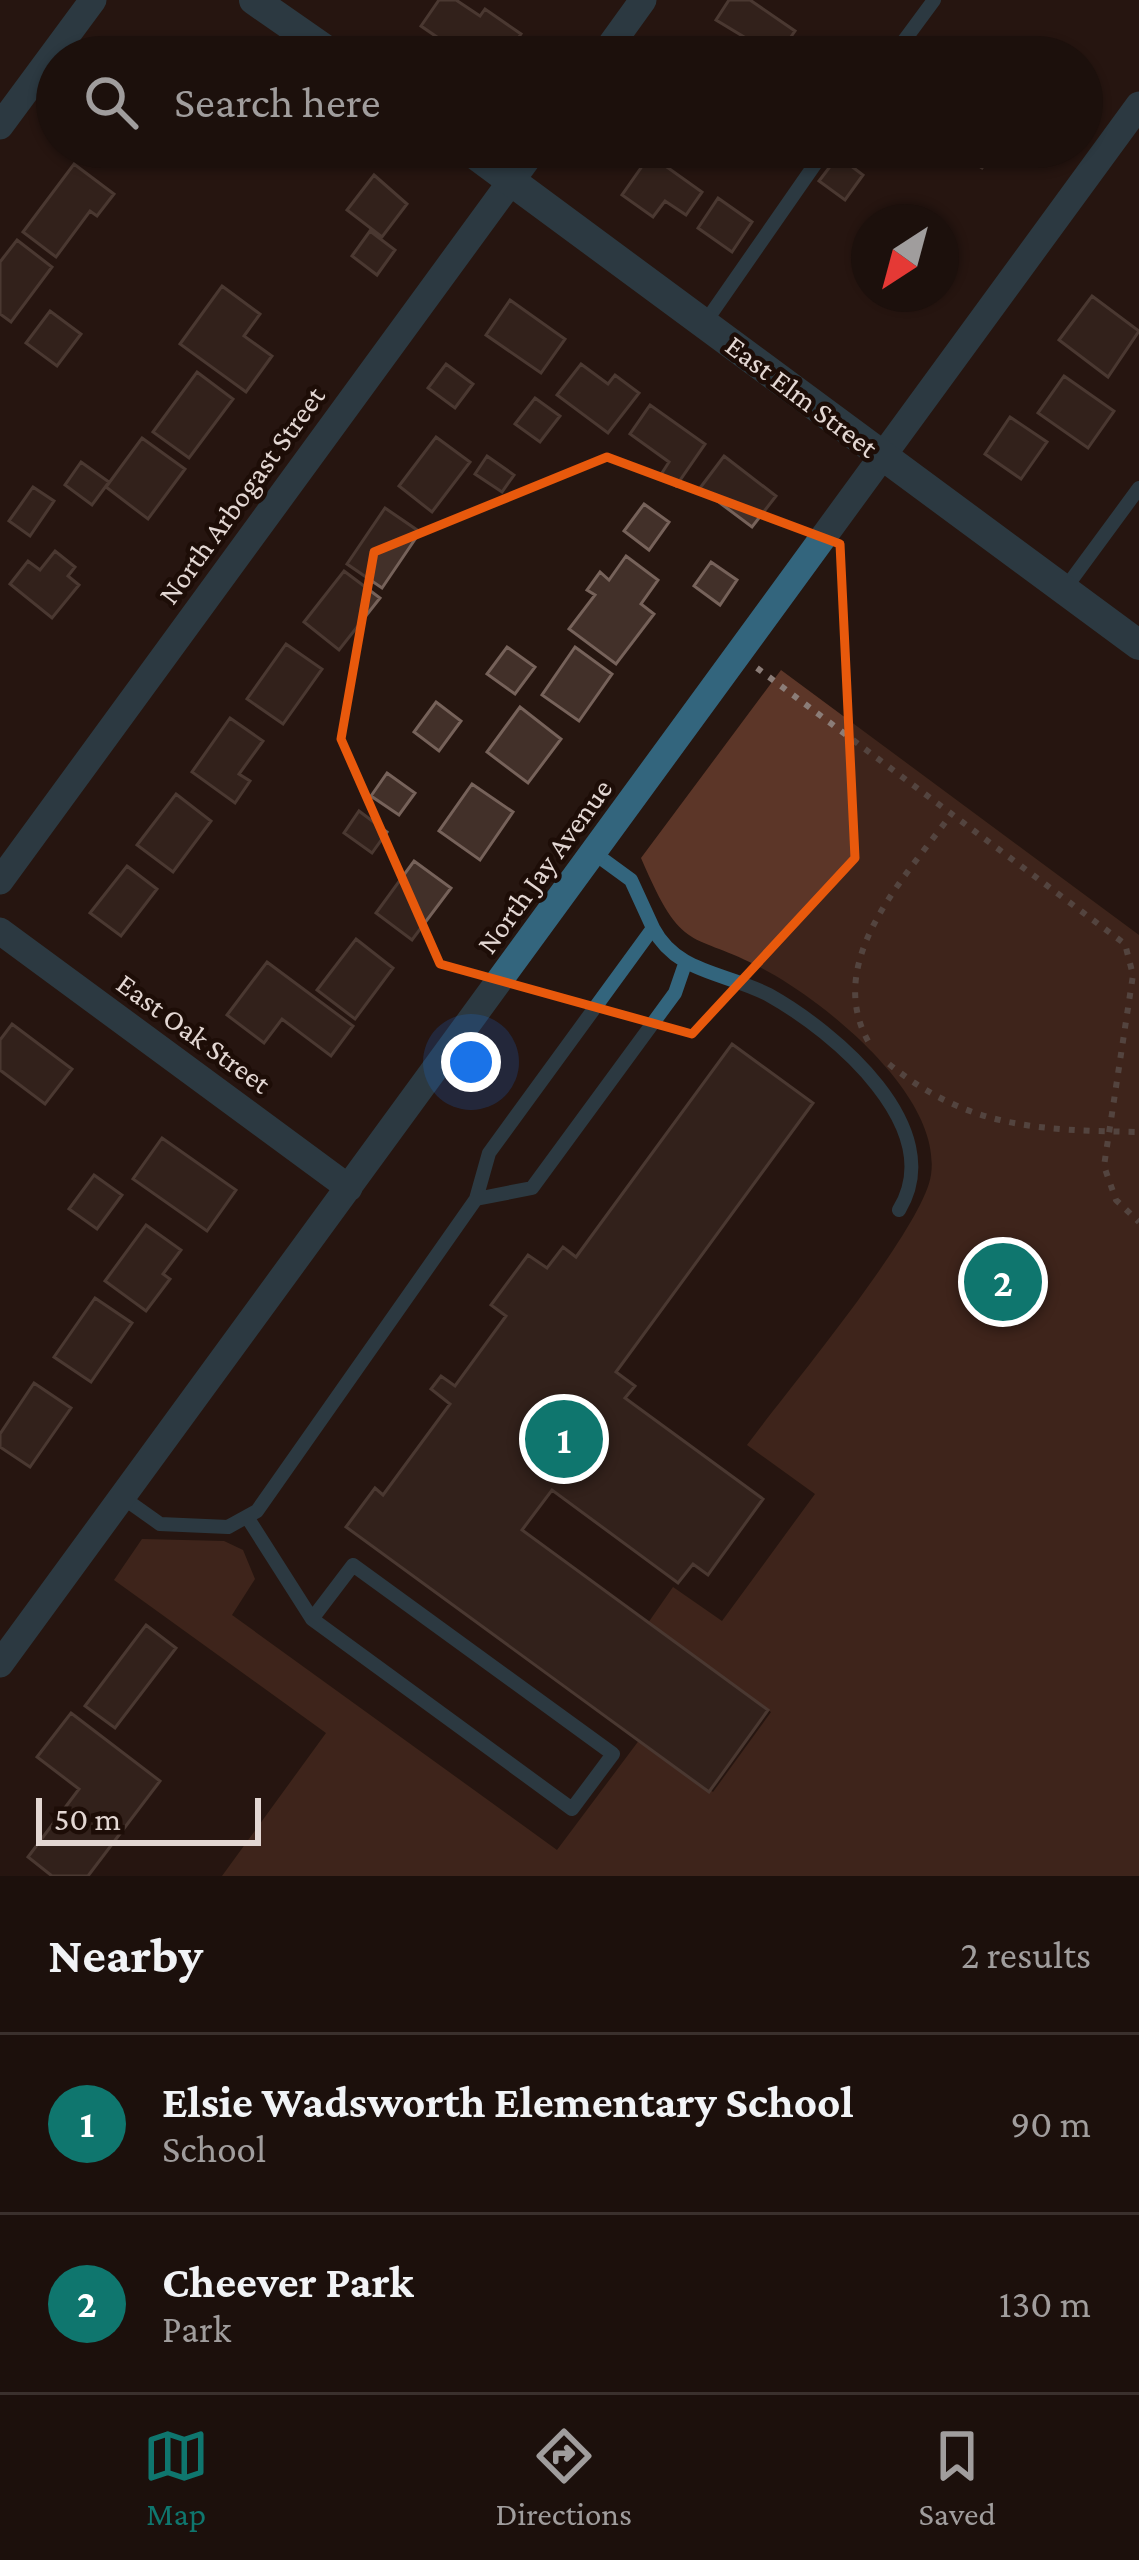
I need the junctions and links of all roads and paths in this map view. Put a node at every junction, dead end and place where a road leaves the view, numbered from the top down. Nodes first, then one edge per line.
1 (93, 0) edge
2 (254, 0) edge
3 (643, 0) edge
4 (934, 0) edge
5 (66, 36) edge
6 (306, 36) edge
7 (617, 36) edge
8 (907, 36) edge
9 (36, 77) edge
10 (1139, 106) edge
11 (0, 126) edge
12 (1103, 156) edge
13 (495, 168) edge
14 (521, 168) edge
15 (812, 168) edge
16 (1094, 168) edge
17 (512, 180) junction
18 (704, 324) junction
19 (884, 457) junction
20 (1139, 488) edge
21 (1064, 590) junction
22 (1139, 645) edge
23 (740, 655) junction
24 (952, 813) junction
25 (594, 854) junction
26 (0, 881) edge
27 (652, 928) junction
28 (0, 931) edge
29 (685, 964) junction
30 (872, 1046) dead end
31 (887, 1062) dead end
32 (1107, 1132) junction
33 (1139, 1132) edge
34 (349, 1187) junction
35 (476, 1199) junction
36 (899, 1210) dead end
37 (1139, 1222) edge
38 (122, 1497) junction
39 (249, 1520) junction
40 (312, 1619) junction
41 (0, 1664) edge

1 - 5 street
2 - 6 street
3 - 7 street
4 - 8 lane
9 - 11 street
10 - 12 street, North Jay Avenue
13 - 17 street, East Elm Street
14 - 17 street, North Arbogast Street
15 - 18 lane
16 - 19 street, North Jay Avenue
17 - 18 street, East Elm Street
17 - 26 street, North Arbogast Street
18 - 19 street, East Elm Street
19 - 21 street, East Elm Street
19 - 23 street, North Jay Avenue
20 - 21 lane
21 - 22 street, East Elm Street
23 - 24 path
23 - 25 street, North Jay Avenue
24 - 30 path
24 - 32 path
25 - 27 lane
25 - 34 street, North Jay Avenue
27 - 29 lane
27 - 35 lane
28 - 34 street, East Oak Street
29 - 35 lane
29 - 36 lane
31 - 32 path
32 - 33 path
32 - 37 path
34 - 38 street, North Jay Avenue
35 - 39 lane
38 - 39 lane
38 - 41 street, North Jay Avenue
39 - 40 lane
40 - 40 lane

